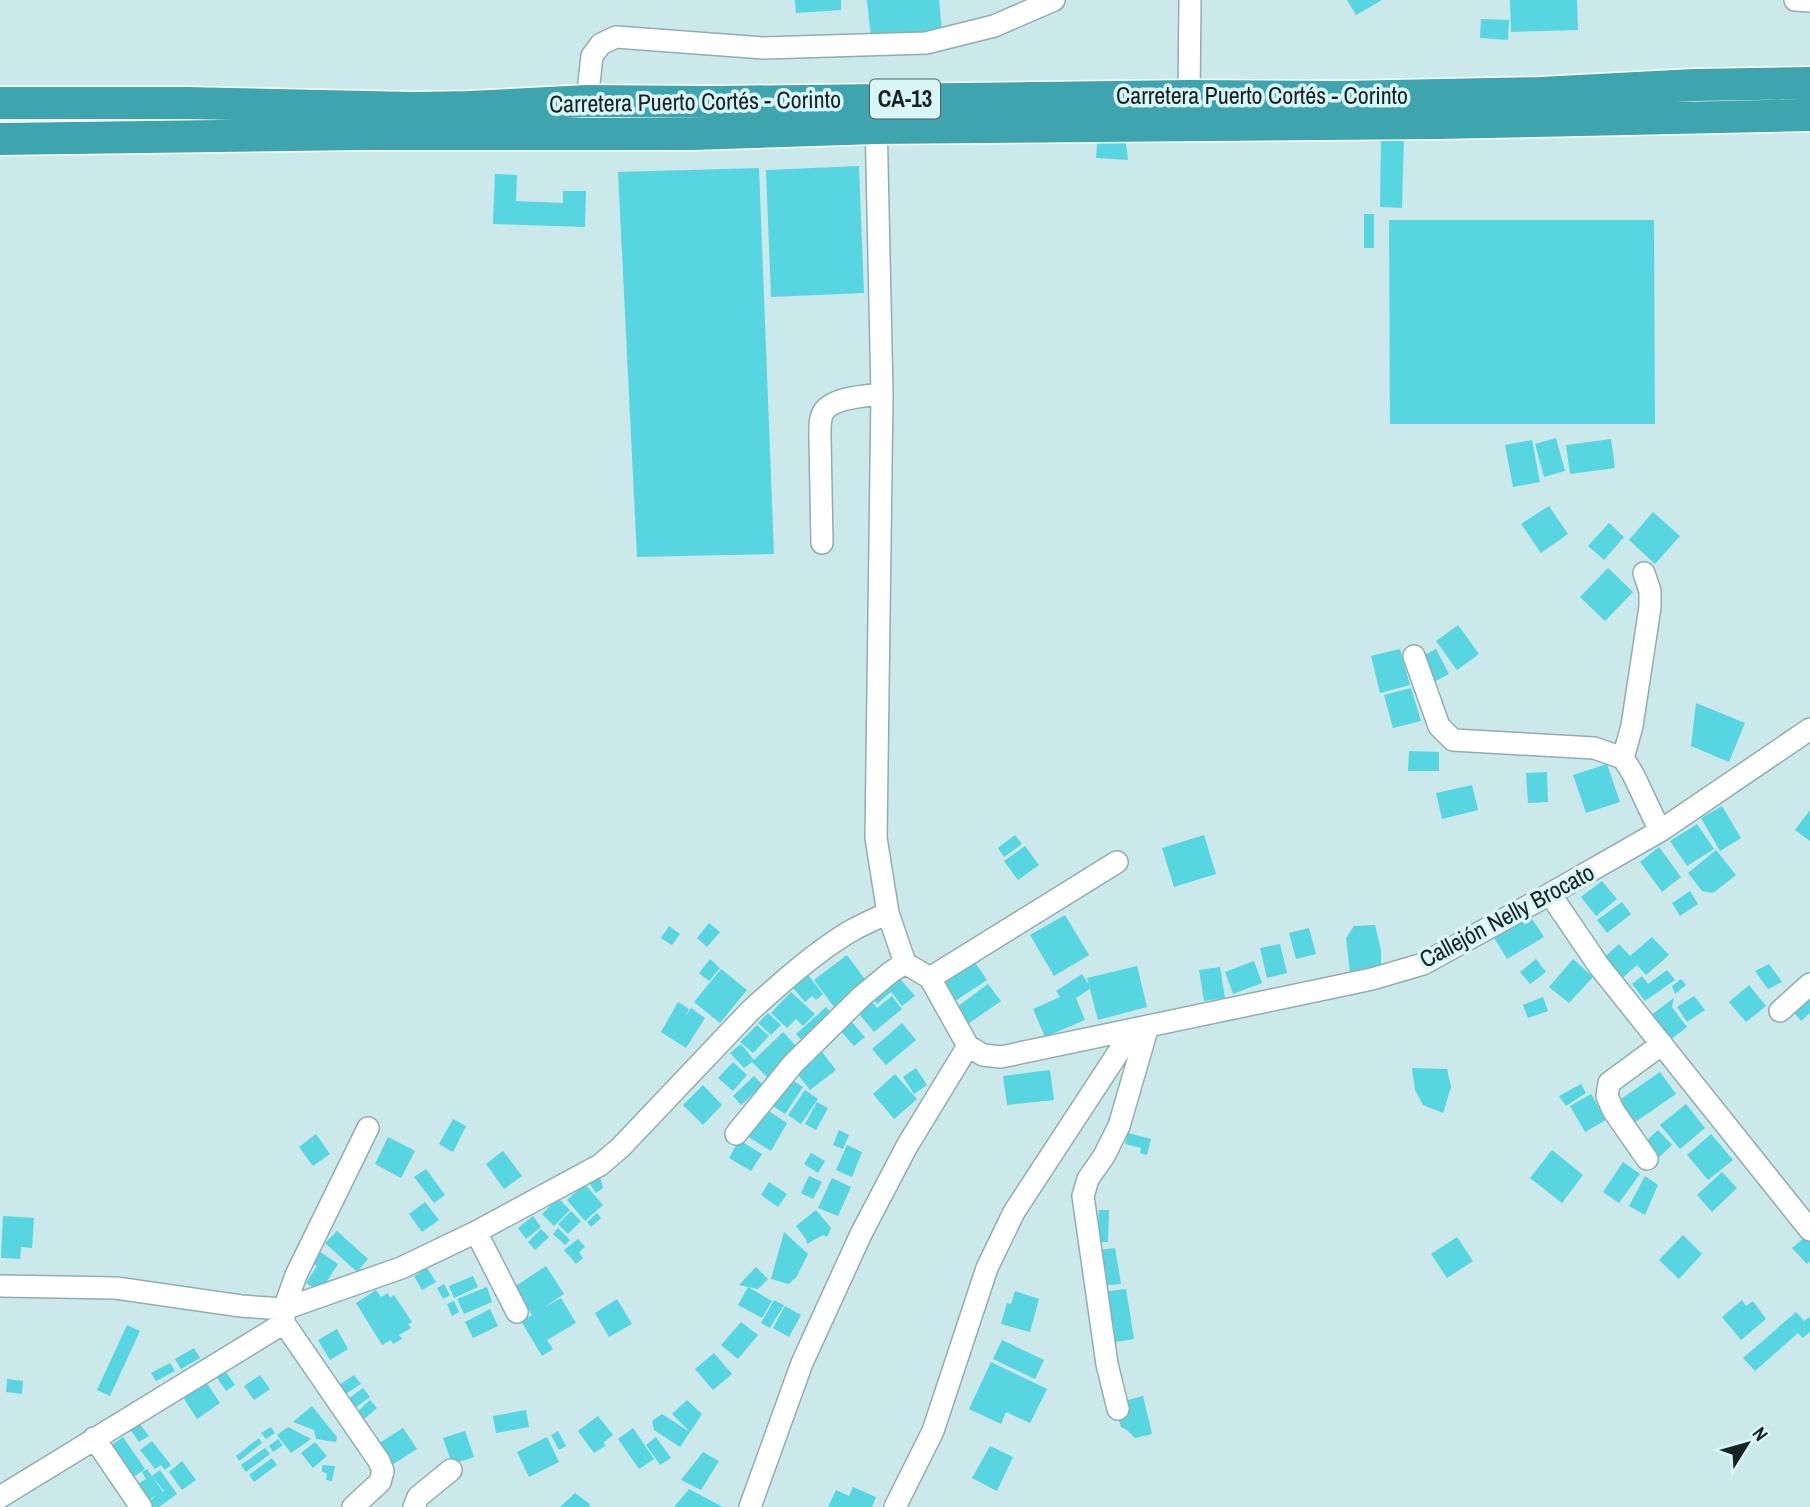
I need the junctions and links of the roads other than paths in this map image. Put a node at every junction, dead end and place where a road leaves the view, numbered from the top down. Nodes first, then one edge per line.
1 (1054, 0) edge
2 (1189, 0) edge
3 (1795, 0) edge
4 (1810, 1) edge
5 (1810, 83) edge
6 (1189, 96) junction
7 (587, 101) junction
8 (0, 103) edge
9 (1442, 109) junction
10 (876, 114) junction
11 (1810, 115) edge
12 (0, 139) edge
13 (882, 394) junction
14 (822, 543) dead end
15 (1644, 573) dead end
16 (1414, 656) dead end
17 (1810, 729) edge
18 (1623, 758) junction
19 (1660, 831) junction
20 (1117, 862) dead end
21 (1550, 894) junction
22 (888, 913) junction
23 (905, 963) junction
24 (930, 978) junction
25 (1810, 984) edge
26 (1780, 1011) dead end
27 (1141, 1028) junction
28 (1662, 1044) junction
29 (968, 1046) junction
30 (368, 1128) dead end
31 (736, 1134) dead end
32 (1647, 1159) dead end
33 (1810, 1230) edge
34 (476, 1232) junction
35 (0, 1286) edge
36 (517, 1312) dead end
37 (284, 1316) junction
38 (1118, 1409) dead end
39 (94, 1438) junction
40 (451, 1470) dead end
41 (0, 1497) edge
42 (141, 1507) edge
43 (354, 1507) edge
44 (414, 1507) edge
45 (750, 1507) edge
46 (895, 1507) edge

1 - 7 street
2 - 6 street
3 - 4 street
5 - 9 highway, Carretera Puerto Cortés - Corinto / CA-13
6 - 9 highway, Carretera Puerto Cortés - Corinto / CA-13
6 - 10 highway, Carretera Puerto Cortés - Corinto / CA-13
7 - 8 highway, Carretera Puerto Cortés - Corinto / CA-13
7 - 10 highway, Carretera Puerto Cortés - Corinto / CA-13
9 - 10 highway, Carretera Puerto Cortés - Corinto / CA-13
9 - 11 highway, Carretera Puerto Cortés - Corinto / CA-13
10 - 12 highway, Carretera Puerto Cortés - Corinto / CA-13
10 - 13 street
13 - 14 street
13 - 22 street
15 - 18 street
16 - 18 street
17 - 19 street, Callejón Nelly Brocato
18 - 19 street
19 - 21 street, Callejón Nelly Brocato
20 - 24 street
21 - 27 street, Callejón Nelly Brocato
21 - 28 street
22 - 23 street
22 - 34 street
23 - 24 street
23 - 31 street
24 - 29 street
25 - 26 street
27 - 29 street, Callejón Nelly Brocato
27 - 38 street
27 - 46 street
28 - 32 street
28 - 33 street
29 - 45 street
30 - 37 street
34 - 36 street
34 - 37 street
35 - 37 street
37 - 39 street
37 - 43 street
39 - 41 street
39 - 42 street
40 - 44 street

